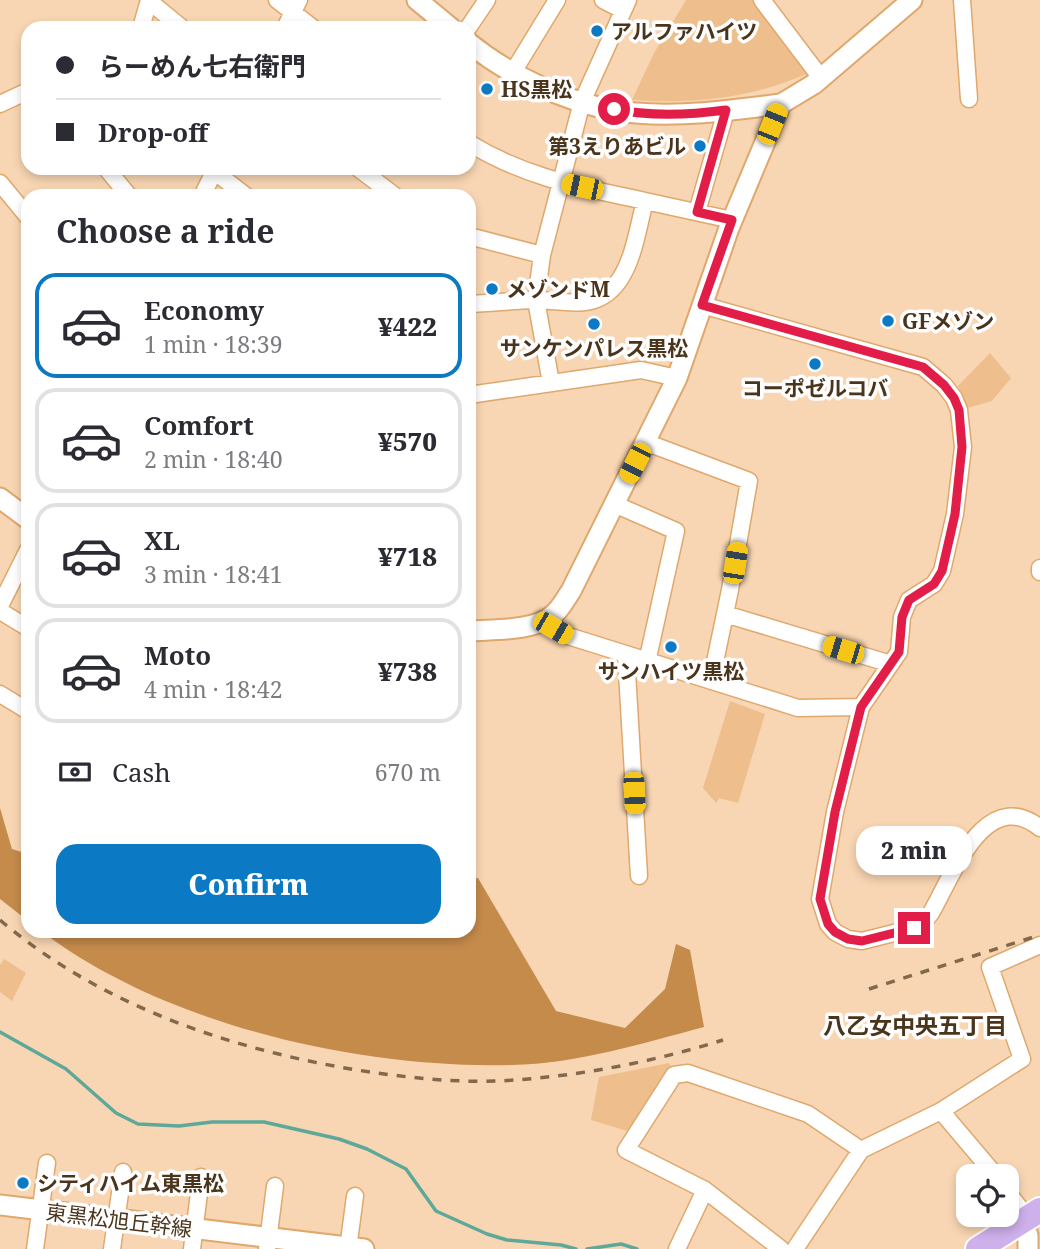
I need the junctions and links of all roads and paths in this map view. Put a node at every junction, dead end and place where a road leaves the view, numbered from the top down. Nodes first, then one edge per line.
1 (277, 0) edge
2 (417, 0) edge
3 (488, 0) edge
4 (557, 0) edge
5 (603, 0) edge
6 (912, 0) edge
7 (962, 0) edge
8 (149, 1) edge
9 (770, 3) edge
10 (625, 5) edge
11 (296, 6) edge
12 (143, 21) edge
13 (173, 21) edge
14 (308, 21) edge
15 (442, 21) edge
16 (473, 21) edge
17 (476, 49) edge
18 (513, 72) junction
19 (821, 78) junction
20 (21, 94) edge
21 (969, 99) dead end
22 (582, 102) junction
23 (0, 104) edge
24 (781, 104) junction
25 (726, 110) junction
26 (476, 147) edge
27 (112, 175) edge
28 (219, 175) edge
29 (364, 175) edge
30 (561, 182) junction
31 (0, 183) edge
32 (123, 189) edge
33 (237, 189) edge
34 (377, 189) edge
35 (645, 201) junction
36 (21, 208) edge
37 (697, 212) junction
38 (732, 220) junction
39 (476, 238) edge
40 (542, 255) junction
41 (536, 300) junction
42 (476, 304) edge
43 (702, 305) junction
44 (677, 378) junction
45 (551, 383) junction
46 (476, 394) edge
47 (645, 442) junction
48 (0, 498) edge
49 (614, 504) junction
50 (21, 514) edge
51 (21, 565) edge
52 (0, 609) edge
53 (725, 614) junction
54 (541, 621) junction
55 (21, 623) edge
56 (476, 630) edge
57 (626, 655) junction
58 (647, 662) junction
59 (891, 664) junction
60 (710, 681) junction
61 (0, 694) edge
62 (21, 707) edge
63 (861, 707) junction
64 (1040, 828) edge
65 (639, 876) dead end
66 (1040, 945) edge
67 (941, 1111) junction
68 (862, 1150) junction
69 (47, 1164) dead end
70 (986, 1164) edge
71 (122, 1171) dead end
72 (201, 1177) dead end
73 (275, 1186) dead end
74 (705, 1190) junction
75 (355, 1196) dead end
76 (0, 1205) edge
77 (40, 1210) junction
78 (1019, 1215) edge
79 (116, 1219) junction
80 (195, 1229) junction
81 (1028, 1232) edge
82 (268, 1243) edge
83 (354, 1248) edge
84 (35, 1249) edge
85 (112, 1249) edge
86 (192, 1249) edge
87 (677, 1249) edge
88 (780, 1249) edge
89 (795, 1249) edge
90 (978, 1249) edge

1 - 11 street
2 - 15 street
3 - 16 street
4 - 18 street
5 - 10 street
6 - 19 street
7 - 21 street
8 - 12 street
8 - 13 street
9 - 19 street
10 - 22 street
11 - 14 street
17 - 18 street
18 - 22 street
19 - 24 street
20 - 23 street
22 - 25 street
22 - 30 street
24 - 25 street
24 - 38 street
25 - 37 street
26 - 30 street
27 - 32 street
28 - 33 street
29 - 34 street
30 - 35 street
30 - 40 street
31 - 36 street
35 - 37 street
35 - 41 street
37 - 38 street
38 - 43 street
39 - 40 street
40 - 41 street
41 - 42 street
41 - 45 street
43 - 44 street
43 - 59 street
44 - 45 street
44 - 47 street
45 - 46 street
47 - 49 street
47 - 53 street
48 - 50 street
49 - 54 street
49 - 58 street
51 - 52 street
52 - 55 street
53 - 59 street
53 - 60 street
54 - 56 street
54 - 57 street
57 - 58 street
57 - 65 street
58 - 60 street
59 - 63 street
60 - 63 street
61 - 62 street
63 - 64 street
66 - 67 street
67 - 68 street
67 - 70 street
68 - 74 street
68 - 89 street
69 - 77 street
71 - 79 street
72 - 80 street
73 - 82 street
74 - 87 street
74 - 88 street
75 - 83 street
76 - 77 street, 東黒松旭丘幹線
77 - 79 street, 東黒松旭丘幹線
77 - 84 street
78 - 81 street
79 - 80 street, 東黒松旭丘幹線
79 - 85 street
80 - 82 street, 東黒松旭丘幹線
80 - 86 street
81 - 90 main road
82 - 83 street, 東黒松旭丘幹線

